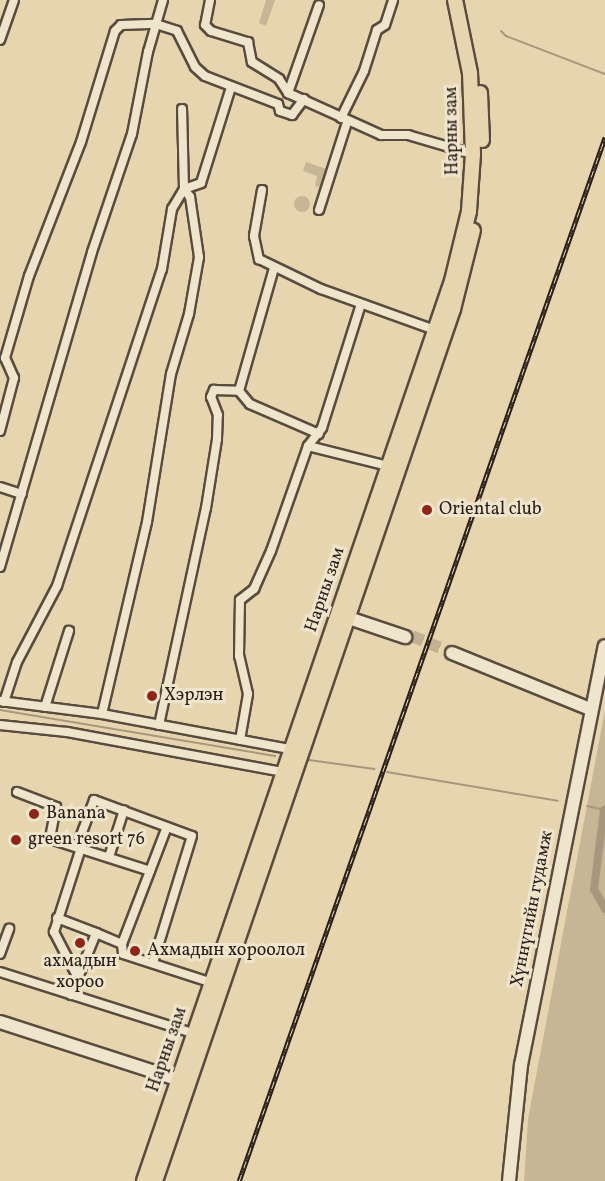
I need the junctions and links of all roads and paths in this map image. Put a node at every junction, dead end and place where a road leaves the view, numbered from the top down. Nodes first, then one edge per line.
1 (14, 0) edge
2 (163, 0) edge
3 (210, 0) edge
4 (393, 0) edge
5 (455, 0) edge
6 (464, 0) edge
7 (319, 5) dead end
8 (156, 24) junction
9 (0, 40) edge
10 (231, 87) junction
11 (288, 93) junction
12 (304, 99) junction
13 (182, 109) dead end
14 (344, 120) junction
15 (473, 154) junction
16 (184, 189) junction
17 (262, 190) dead end
18 (319, 210) dead end
19 (274, 268) junction
20 (361, 304) junction
21 (435, 330) junction
22 (239, 391) junction
23 (0, 431) edge
24 (319, 434) junction
25 (308, 446) junction
26 (393, 468) junction
27 (0, 487) edge
28 (22, 494) junction
29 (0, 567) edge
30 (342, 615) junction
31 (69, 631) dead end
32 (405, 637) tunnel mouth
33 (605, 646) edge
34 (452, 653) tunnel mouth
35 (2, 701) edge
36 (45, 706) junction
37 (590, 709) junction
38 (102, 714) junction
39 (0, 725) edge
40 (159, 725) junction
41 (240, 740) junction
42 (295, 750) junction
43 (282, 772) junction
44 (17, 792) dead end
45 (124, 810) junction
46 (167, 826) junction
47 (79, 847) junction
48 (109, 857) junction
49 (150, 871) junction
50 (57, 918) junction
51 (9, 929) dead end
52 (96, 933) junction
53 (122, 944) junction
54 (0, 954) edge
55 (153, 963) junction
56 (0, 972) edge
57 (77, 975) junction
58 (209, 982) junction
59 (71, 995) junction
60 (1, 1024) edge
61 (192, 1033) junction
62 (176, 1078) junction
63 (144, 1181) edge
64 (155, 1181) edge
65 (509, 1181) edge

1 - 9 street
2 - 8 street
3 - 11 street
4 - 14 street
5 - 15 main road, Нарны зам
6 - 26 main road, Нарны зам
7 - 11 street
8 - 10 street
8 - 23 street
8 - 28 street
10 - 12 street
10 - 16 street
11 - 12 street
12 - 14 street
13 - 16 street
14 - 15 street
14 - 18 street
15 - 21 main road, Нарны зам
16 - 35 street
16 - 38 street
17 - 19 street
19 - 20 street
19 - 22 street
20 - 21 street
20 - 24 street
21 - 26 main road, Нарны зам
22 - 24 street
22 - 40 street
24 - 25 street
25 - 26 street
25 - 41 street
26 - 30 main road, Нарны зам
27 - 28 street
28 - 29 street
30 - 32 main road
30 - 42 main road, Нарны зам
31 - 36 street
33 - 37 main road, Хүннүгийн гудамж
34 - 37 main road
35 - 36 street
36 - 38 street
37 - 65 main road, Хүннүгийн гудамж
38 - 40 street
39 - 43 street
40 - 41 street
41 - 42 street
42 - 43 main road, Нарны зам
42 - 64 main road, Нарны зам
43 - 58 main road, Нарны зам
44 - 47 street
45 - 46 street
45 - 47 street
45 - 48 street
46 - 49 street
46 - 55 street
47 - 48 street
47 - 50 street
48 - 49 street
49 - 53 street
50 - 52 street
50 - 57 street
51 - 54 street
52 - 53 street
52 - 57 street
53 - 55 street
55 - 58 street
56 - 59 street
57 - 59 street
58 - 61 main road, Нарны зам
59 - 61 street
60 - 62 main road
61 - 62 main road, Нарны зам
62 - 63 main road, Нарны зам

